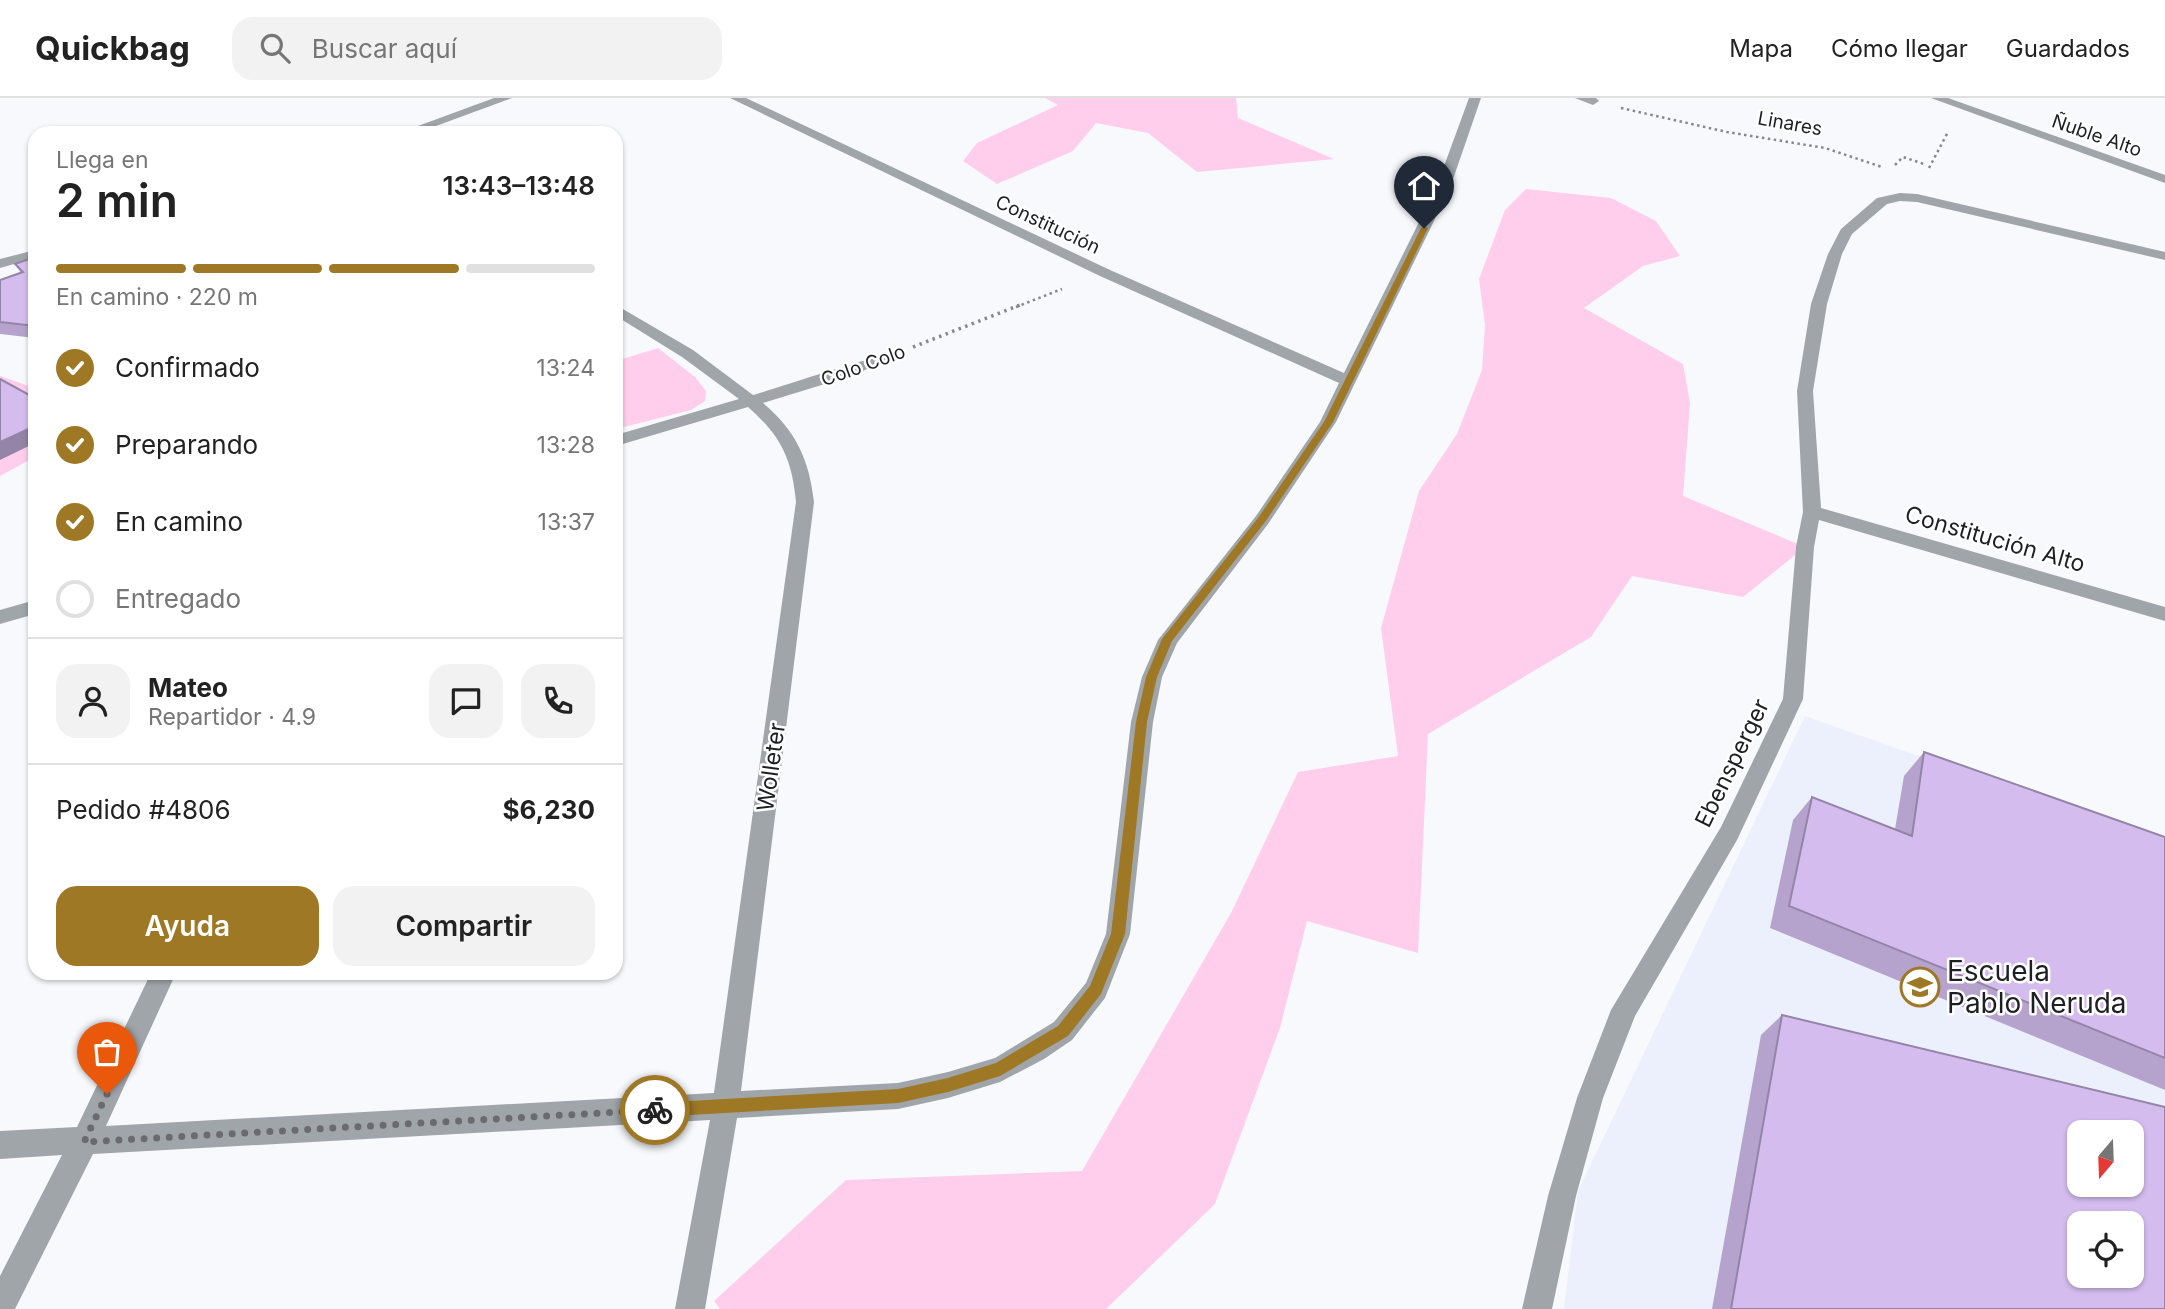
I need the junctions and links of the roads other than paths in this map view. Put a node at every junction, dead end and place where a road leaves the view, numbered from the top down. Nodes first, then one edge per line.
1 (506, 98) edge
2 (736, 98) edge
3 (1475, 98) edge
4 (1937, 98) edge
5 (1961, 103) edge
6 (425, 126) edge
7 (2165, 179) edge
8 (28, 256) edge
9 (2165, 256) edge
10 (0, 264) edge
11 (623, 314) edge
12 (883, 358) road end
13 (1347, 380) junction
14 (752, 401) junction
15 (623, 439) edge
16 (1812, 512) junction
17 (28, 609) edge
18 (2165, 614) edge
19 (0, 617) edge
20 (161, 980) edge
21 (726, 1106) junction
22 (84, 1142) junction
23 (0, 1145) edge
24 (0, 1307) edge
25 (690, 1309) edge
26 (1537, 1309) edge

1 - 6 street
2 - 13 street, Constitución
3 - 13 street
4 - 5 street, Ñuble Alto
5 - 7 street, Ñuble Alto
8 - 10 street
9 - 16 street, Ebensperger
11 - 14 street, Wolleter
12 - 14 street, Colo Colo
13 - 21 street
14 - 15 street, Colo Colo
14 - 21 street, Wolleter
16 - 18 street, Constitución Alto
16 - 26 street, Ebensperger
17 - 19 street
20 - 22 street
21 - 22 street
21 - 25 street, Wolleter
22 - 23 street
22 - 24 street

